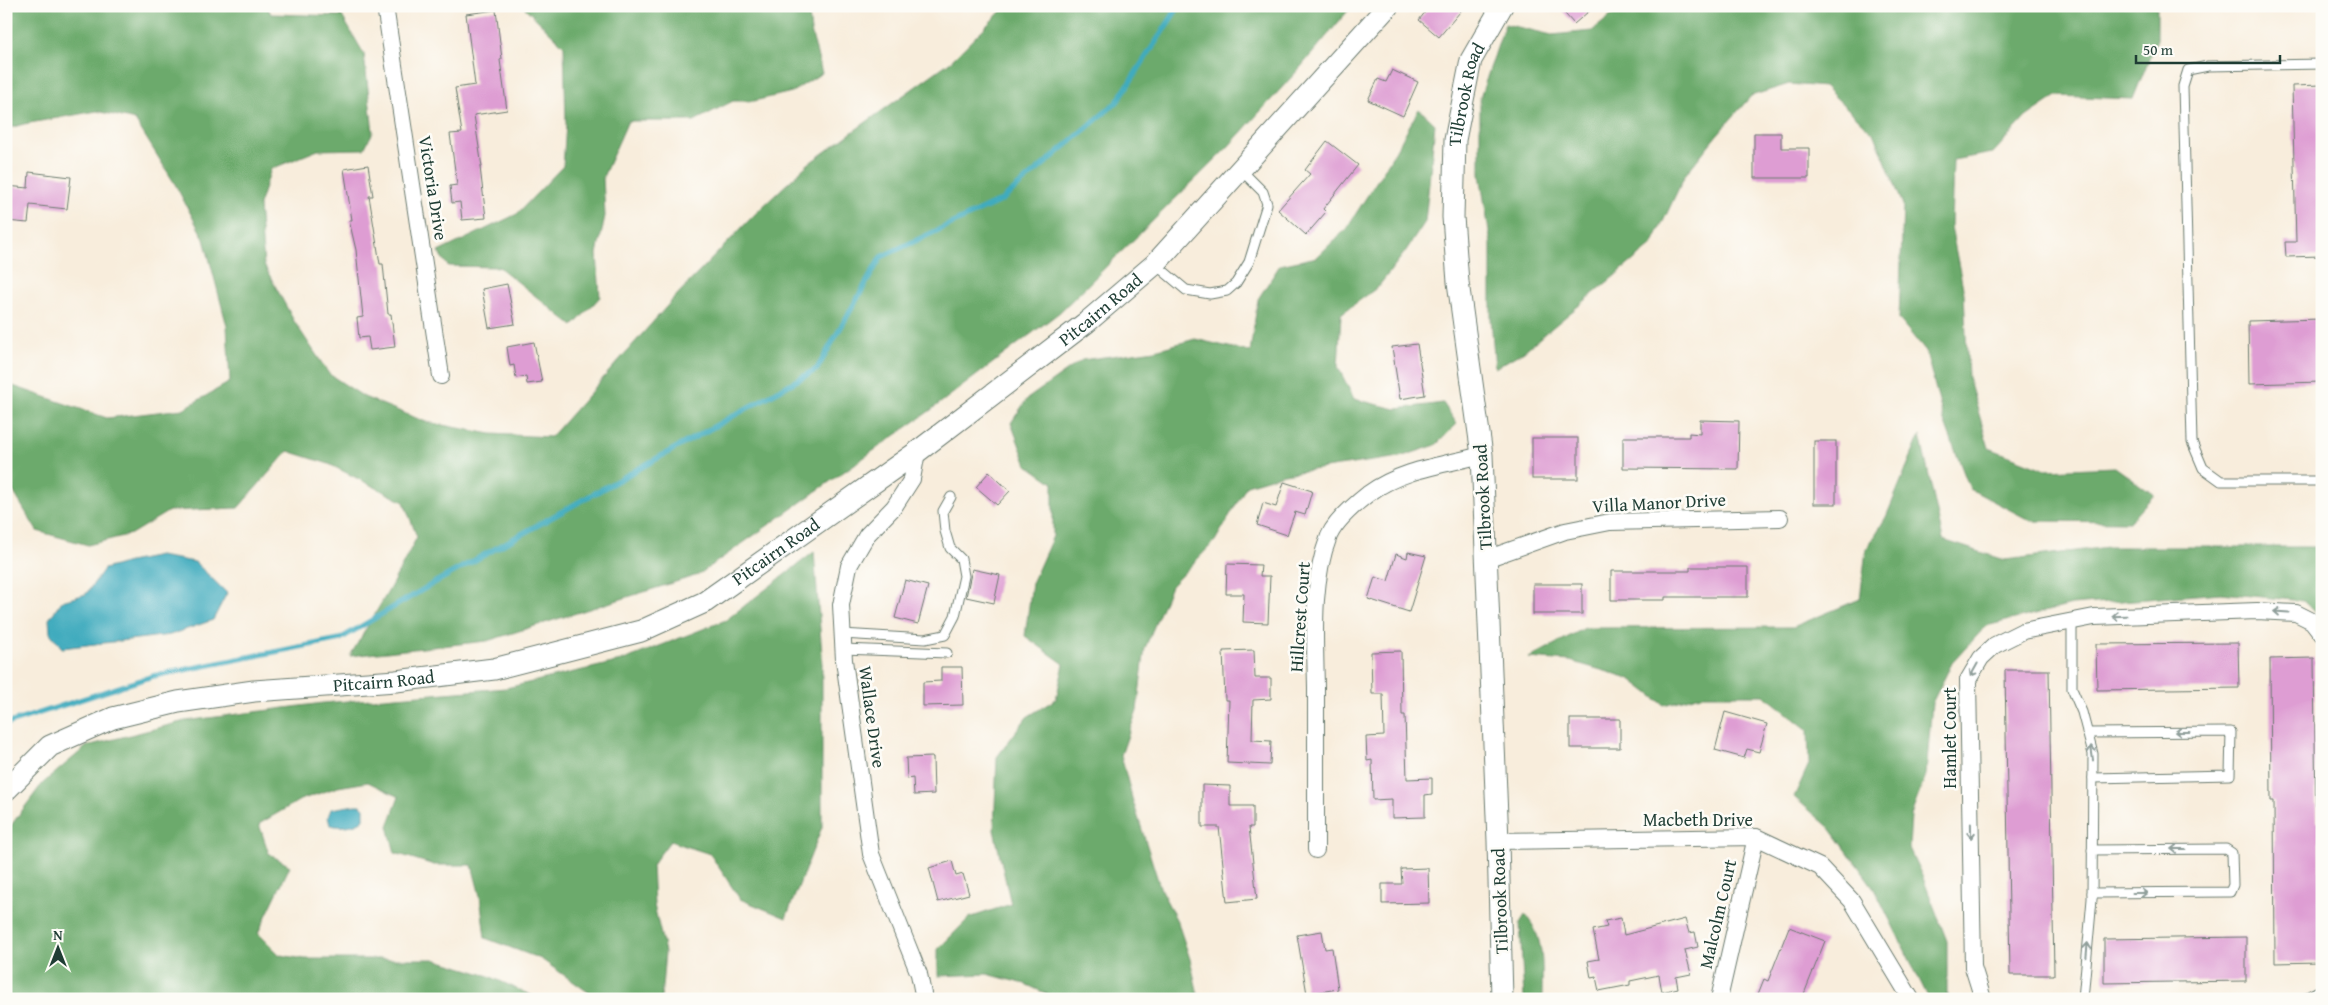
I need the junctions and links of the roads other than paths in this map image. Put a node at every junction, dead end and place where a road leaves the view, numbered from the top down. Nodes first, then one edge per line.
1 (385, 6) edge
2 (1388, 6) edge
3 (1502, 6) edge
4 (2322, 64) edge
5 (1240, 169) junction
6 (1155, 264) junction
7 (441, 376) dead end
8 (917, 452) junction
9 (1482, 455) junction
10 (2322, 481) edge
11 (951, 497) dead end
12 (1780, 518) dead end
13 (1486, 559) junction
14 (2072, 621) junction
15 (2322, 634) edge
16 (843, 642) junction
17 (947, 653) dead end
18 (2087, 733) junction
19 (2093, 778) junction
20 (6, 790) edge
21 (1756, 838) junction
22 (1498, 841) junction
23 (1316, 850) dead end
24 (2092, 850) junction
25 (2092, 893) junction
26 (2322, 994) edge
27 (924, 999) edge
28 (1502, 999) edge
29 (1719, 999) edge
30 (1912, 999) edge
31 (1983, 999) edge
32 (2083, 999) edge
33 (2311, 999) edge

1 - 7 street, Victoria Drive
2 - 5 street, Pitcairn Road
3 - 9 street, Tilbrook Road
4 - 10 lane
5 - 6 street, Pitcairn Road
5 - 6 lane
6 - 8 street, Pitcairn Road
8 - 16 street, Wallace Drive
8 - 20 street, Pitcairn Road
9 - 13 street, Tilbrook Road
9 - 23 street, Hillcrest Court
11 - 16 lane
12 - 13 street, Villa Manor Drive
13 - 22 street, Tilbrook Road
15 -> 14 street, Hamlet Court
14 - 18 lane
14 -> 31 street, Hamlet Court
16 - 17 lane
16 - 27 street, Wallace Drive
19 -> 18 lane
19 -> 18 lane
19 - 24 lane
21 - 22 street, Macbeth Drive
21 - 29 street, Malcolm Court
21 - 30 street, Macbeth Drive
22 - 28 street, Tilbrook Road
24 - 25 lane
25 -> 24 lane
32 -> 25 lane
26 - 33 street

